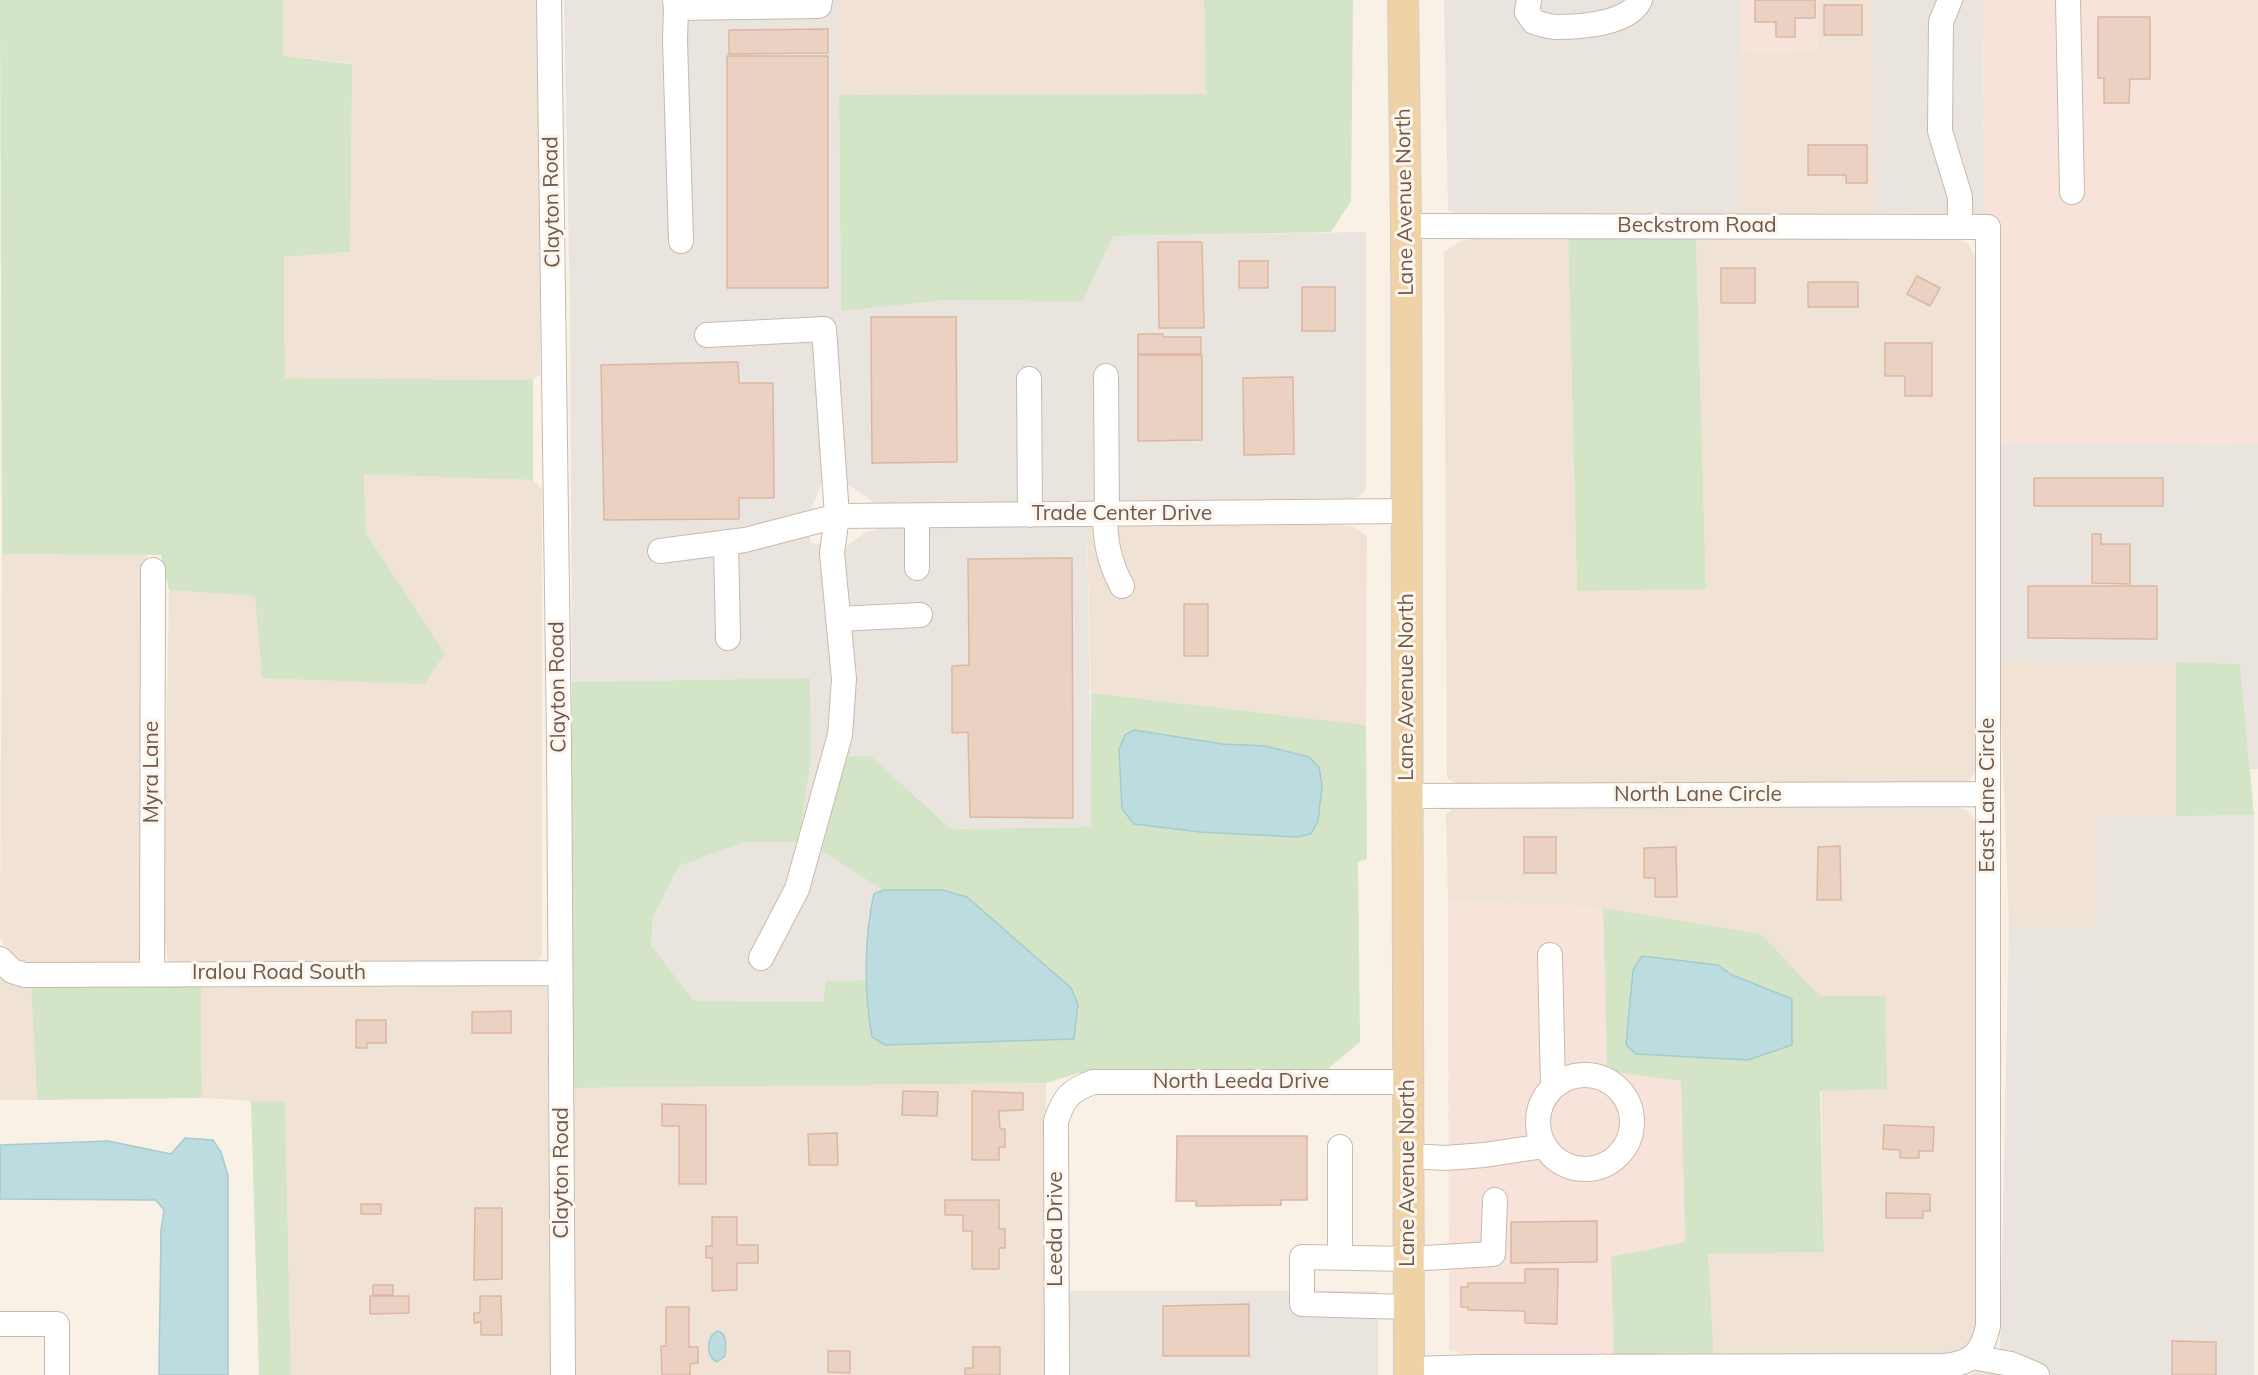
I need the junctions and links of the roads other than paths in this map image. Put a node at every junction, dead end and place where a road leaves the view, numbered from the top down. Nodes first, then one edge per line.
1 (549, 0) edge
2 (1403, 0) edge
3 (1529, 0) edge
4 (1640, 0) edge
5 (1950, 0) edge
6 (2068, 0) edge
7 (820, 3) edge
8 (676, 4) edge
9 (2072, 192) dead end
10 (1406, 225) junction
11 (1960, 227) junction
12 (1988, 227) joint
13 (681, 241) dead end
14 (707, 335) dead end
15 (1106, 376) dead end
16 (1029, 379) dead end
17 (1407, 512) junction
18 (1106, 514) junction
19 (1030, 515) junction
20 (837, 516) junction
21 (917, 516) junction
22 (726, 542) junction
23 (660, 551) dead end
24 (916, 568) dead end
25 (153, 570) dead end
26 (1122, 586) dead end
27 (920, 615) dead end
28 (838, 619) junction
29 (728, 638) dead end
30 (1988, 794) junction
31 (1408, 796) junction
32 (1550, 955) dead end
33 (761, 958) dead end
34 (1, 960) edge
35 (560, 973) junction
36 (152, 974) junction
37 (1408, 1082) junction
38 (1553, 1087) junction
39 (1076, 1089) joint
40 (1544, 1146) junction
41 (1340, 1148) dead end
42 (1408, 1156) junction
43 (1495, 1200) dead end
44 (1341, 1257) junction
45 (1408, 1259) junction
46 (1408, 1307) junction
47 (0, 1324) edge
48 (1972, 1358) junction
49 (1409, 1372) edge
50 (57, 1375) edge
51 (563, 1375) edge
52 (1056, 1375) edge
53 (2037, 1375) edge

1 - 35 street, Clayton Road
2 - 10 main road, Lane Avenue North
3 - 4 street
5 - 11 street
6 - 9 street
7 - 8 street
8 - 13 street
10 - 11 street, Beckstrom Road
10 - 17 main road, Lane Avenue North
11 - 12 street, Beckstrom Road
12 - 30 street, East Lane Circle
14 - 20 street
15 - 18 street
16 - 19 street
17 - 18 street, Trade Center Drive
17 - 31 main road, Lane Avenue North
18 - 19 street, Trade Center Drive
18 - 26 street
19 - 21 street, Trade Center Drive
20 - 21 street, Trade Center Drive
20 - 22 street, Trade Center Drive
20 - 28 street
21 - 24 street
22 - 23 street, Trade Center Drive
22 - 29 street
25 - 36 street, Myra Lane
27 - 28 street
28 - 33 street
30 - 31 street, North Lane Circle
30 - 48 street, East Lane Circle
31 - 37 main road, Lane Avenue North
32 - 38 street
34 - 36 street, Iralou Road South
35 - 36 street, Iralou Road South
35 - 51 street, Clayton Road
37 - 39 street, North Leeda Drive
37 - 42 main road, Lane Avenue North
38 - 40 street
38 - 40 street
39 - 52 street, Leeda Drive
40 - 42 street
41 - 44 street
42 - 45 main road, Lane Avenue North
43 - 45 street
44 - 45 street
44 - 46 street
45 - 46 main road, Lane Avenue North
46 - 49 main road, Lane Avenue North
47 - 50 street
48 - 49 street
48 - 53 street

